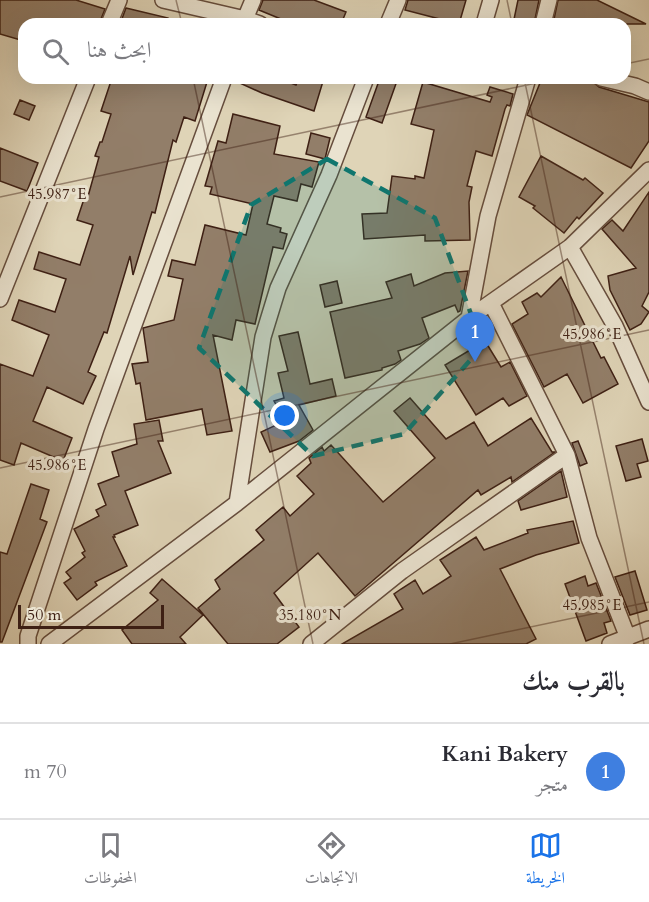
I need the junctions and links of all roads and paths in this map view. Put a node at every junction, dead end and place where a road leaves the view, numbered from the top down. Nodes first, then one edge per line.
1 (119, 0) edge
2 (163, 0) edge
3 (253, 0) edge
4 (398, 0) edge
5 (491, 0) edge
6 (549, 0) edge
7 (112, 18) edge
8 (232, 18) edge
9 (245, 18) edge
10 (390, 18) edge
11 (486, 18) edge
12 (544, 18) edge
13 (86, 84) edge
14 (222, 84) edge
15 (364, 84) edge
16 (526, 84) edge
17 (626, 84) edge
18 (649, 92) edge
19 (649, 170) edge
20 (570, 247) junction
21 (0, 299) edge
22 (491, 303) junction
23 (469, 318) junction
24 (649, 402) edge
25 (567, 455) junction
26 (237, 503) junction
27 (649, 629) edge
28 (628, 638) junction
29 (28, 644) edge
30 (49, 644) edge
31 (311, 644) edge
32 (610, 644) edge

1 - 7 street
2 - 8 street
3 - 9 street
4 - 10 street
5 - 11 street
6 - 12 street
13 - 21 street
14 - 29 street
15 - 26 street
16 - 23 street
17 - 18 street
19 - 20 street
20 - 22 street
20 - 24 street
22 - 23 street
22 - 25 street
23 - 26 street
25 - 28 street
25 - 31 street
26 - 30 street
27 - 28 street
28 - 32 street

